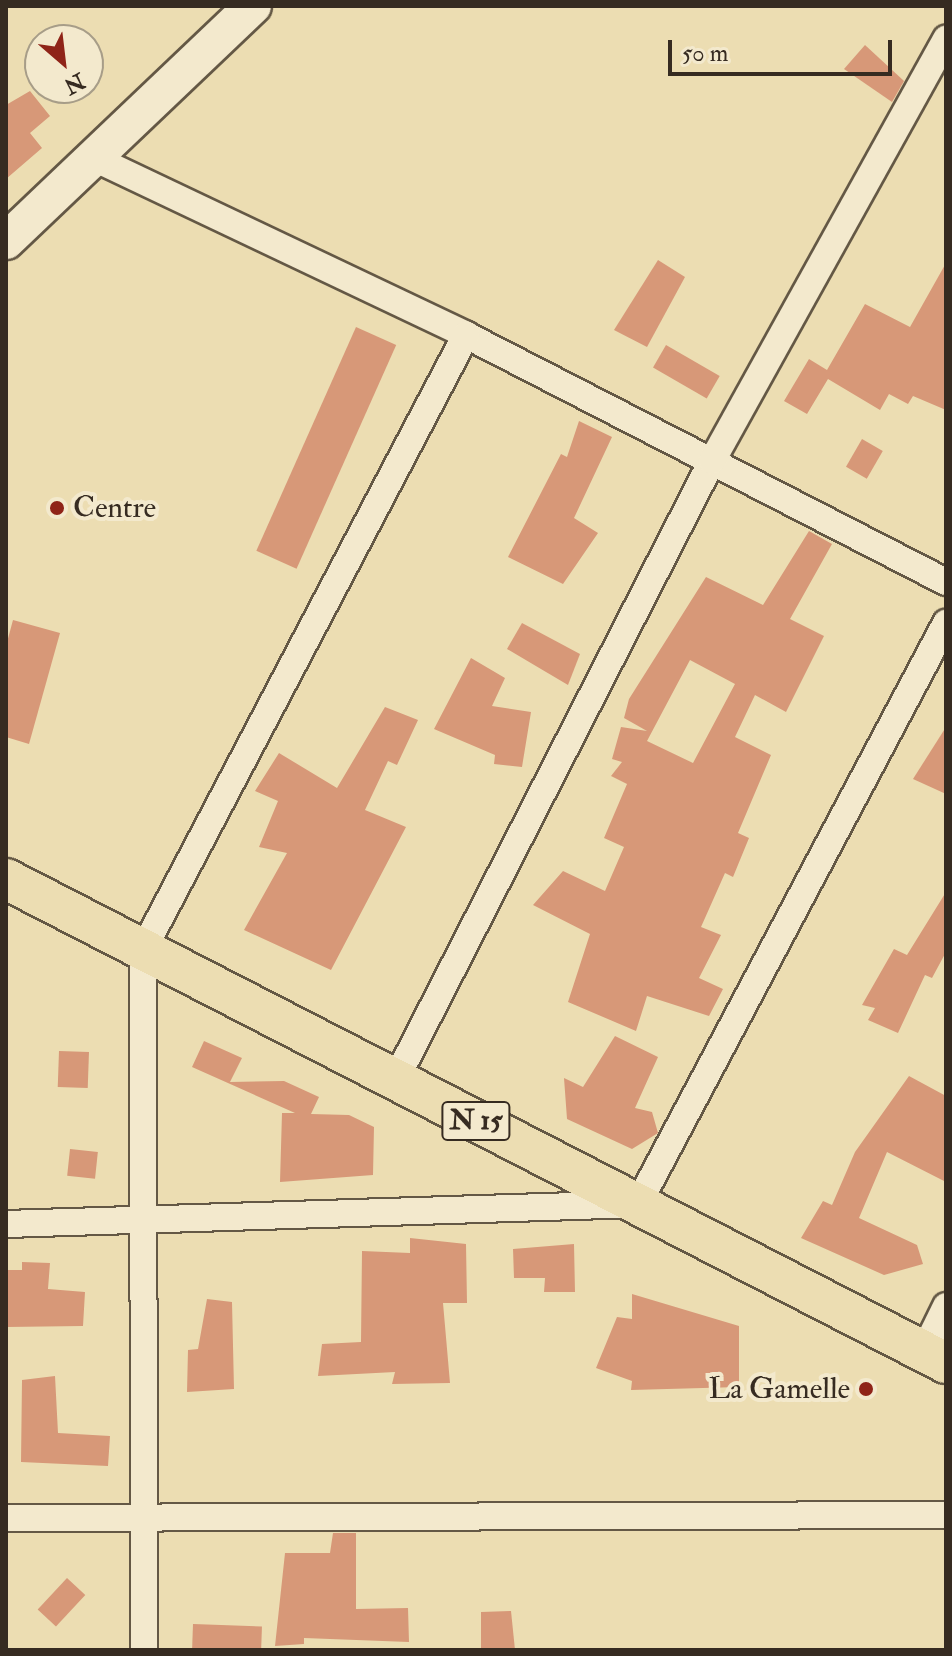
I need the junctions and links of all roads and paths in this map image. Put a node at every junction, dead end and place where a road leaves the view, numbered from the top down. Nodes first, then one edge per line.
1 (253, 6) edge
2 (946, 38) edge
3 (94, 158) junction
4 (8, 235) edge
5 (466, 335) junction
6 (712, 461) junction
7 (946, 582) edge
8 (946, 623) edge
9 (6, 879) edge
10 (143, 950) junction
11 (396, 1079) junction
12 (638, 1204) junction
13 (142, 1220) junction
14 (6, 1224) edge
15 (946, 1306) edge
16 (935, 1357) edge
17 (946, 1515) edge
18 (6, 1518) edge
19 (142, 1518) junction
20 (144, 1650) edge

1 - 3 main road
2 - 6 street
3 - 4 main road
3 - 5 street
5 - 6 street
5 - 10 street
6 - 7 street
6 - 11 street
8 - 12 street
9 - 10 main road, N 15
10 - 11 main road, N 15
10 - 13 street
11 - 12 main road, N 15
12 - 13 street
12 - 16 main road, N 15
13 - 14 street
13 - 19 street
15 - 16 street
17 - 19 street
18 - 19 street
19 - 20 street

